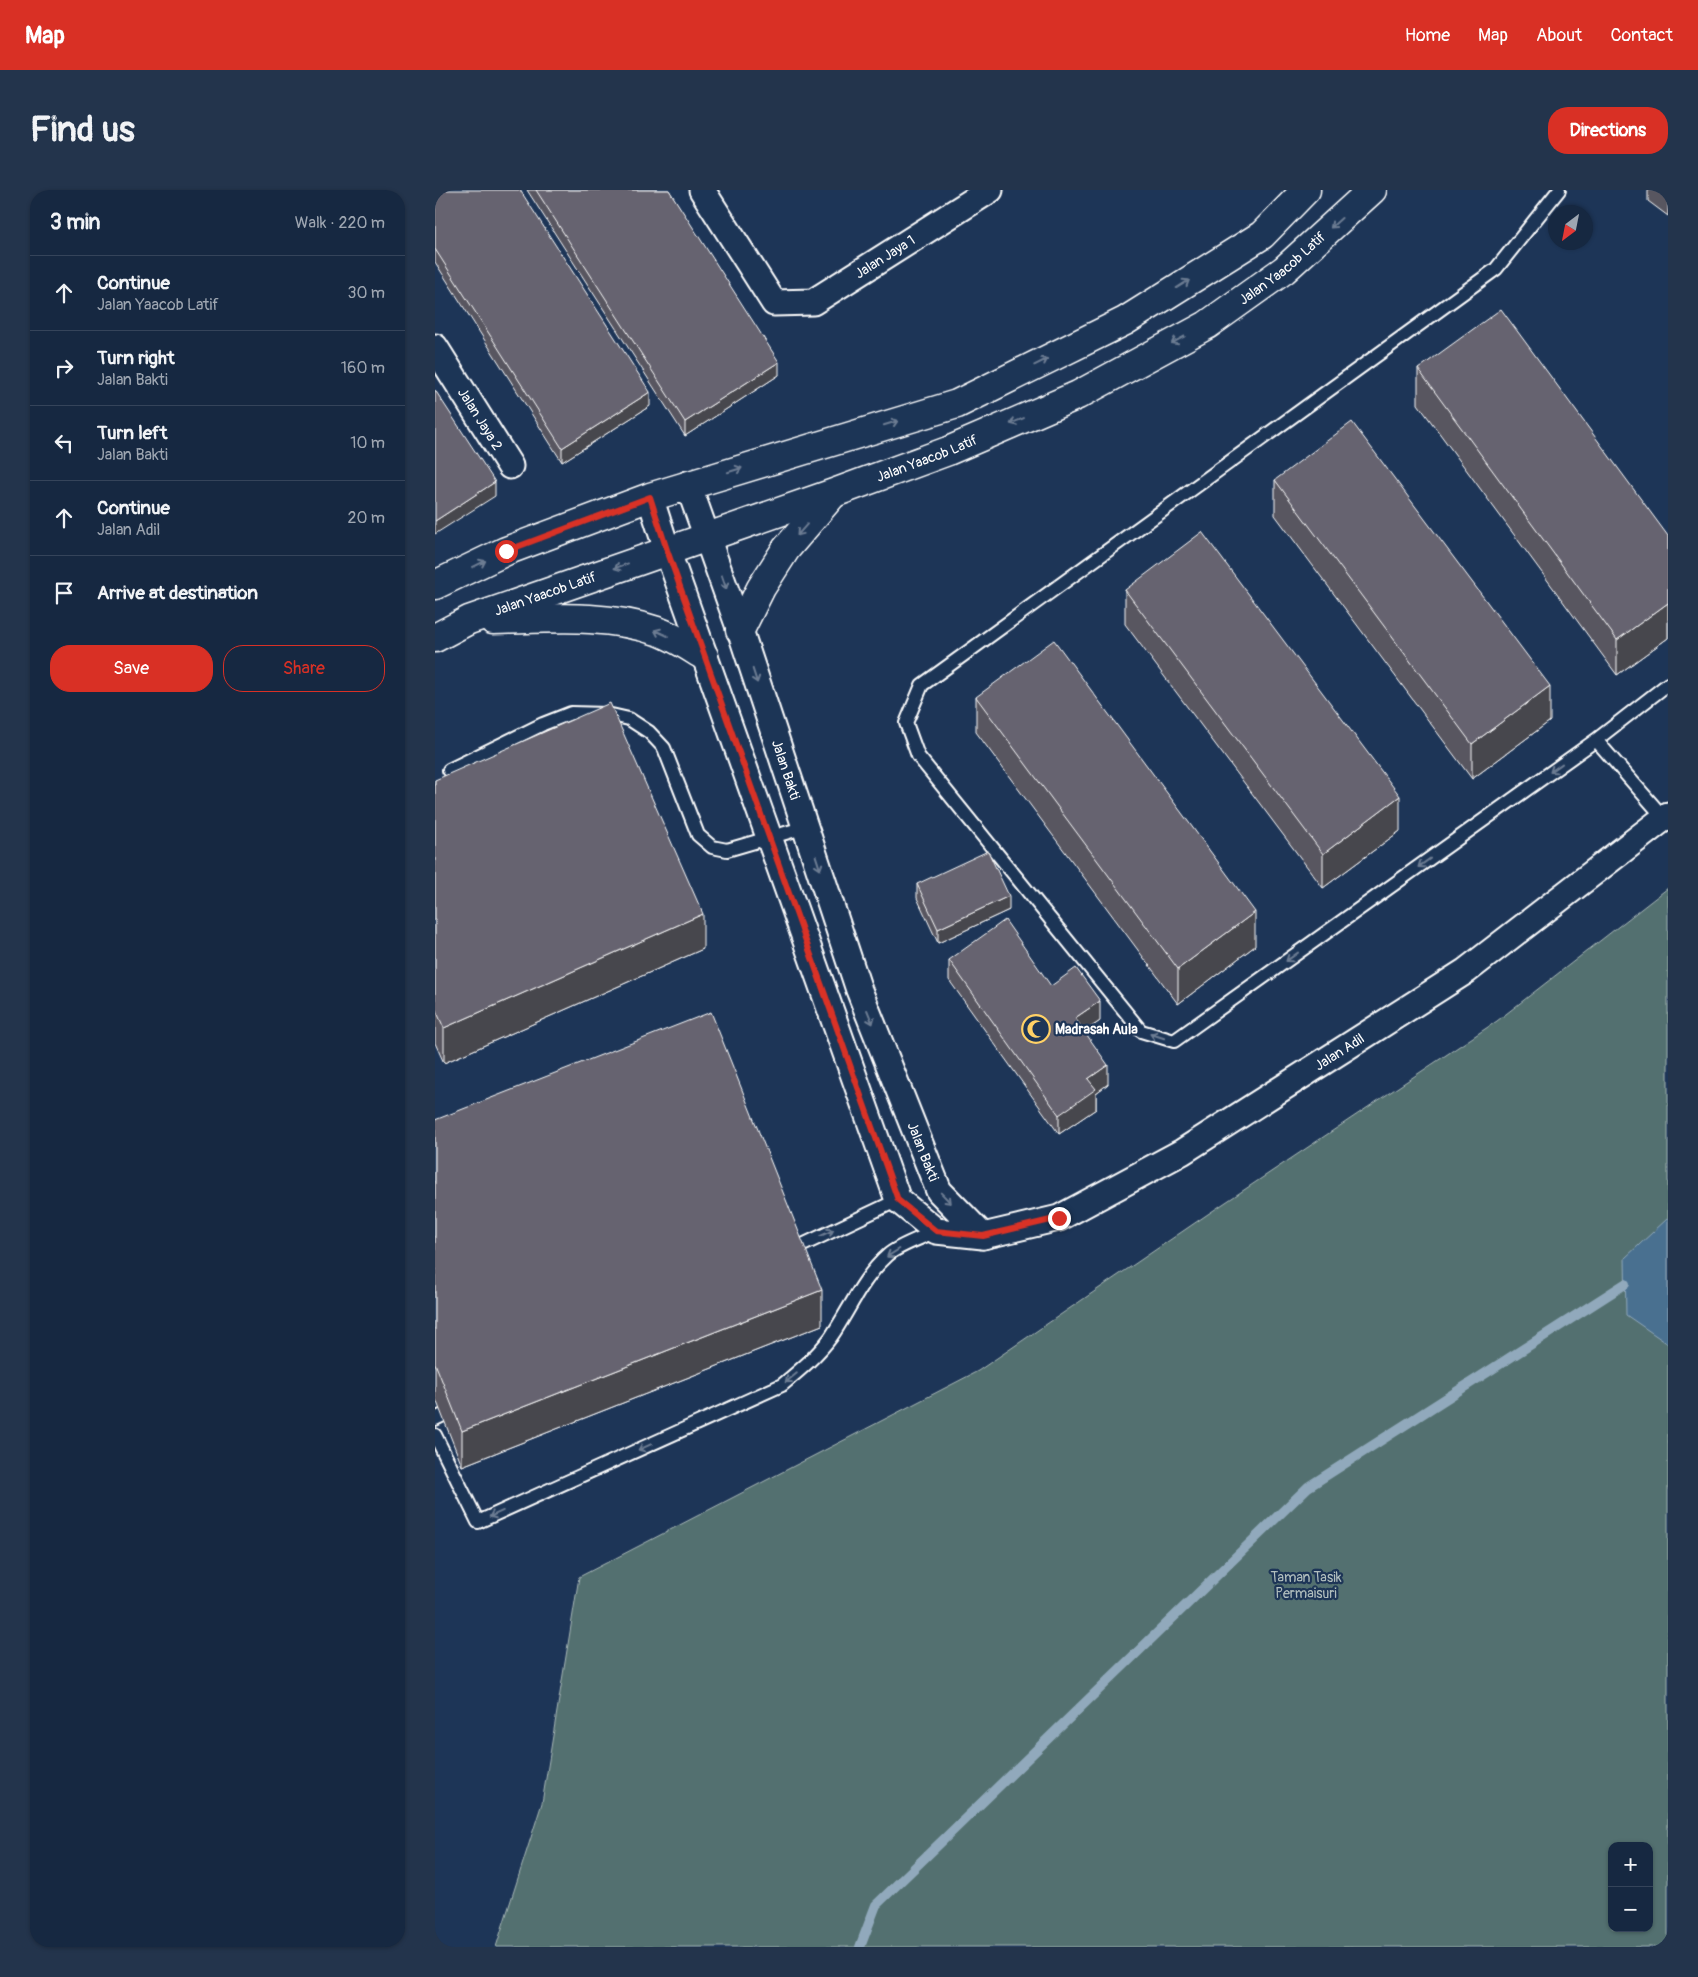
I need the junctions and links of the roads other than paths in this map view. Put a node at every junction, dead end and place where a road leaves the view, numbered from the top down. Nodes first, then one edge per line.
1 (702, 190) edge
2 (990, 190) edge
3 (1306, 190) edge
4 (1372, 190) edge
5 (1559, 190) edge
6 (435, 347) edge
7 (510, 466) dead end
8 (688, 484) junction
9 (834, 493) junction
10 (650, 497) junction
11 (707, 536) junction
12 (667, 550) junction
13 (435, 585) edge
14 (469, 620) junction
15 (740, 630) junction
16 (435, 638) edge
17 (704, 656) junction
18 (1668, 684) edge
19 (1596, 740) junction
20 (449, 770) dead end
21 (1666, 817) edge
22 (806, 827) junction
23 (769, 838) junction
24 (898, 1200) junction
25 (936, 1231) junction
26 (983, 1236) junction
27 (782, 1255) edge
28 (471, 1402) edge
29 (435, 1419) edge
30 (435, 1435) edge

1 - 2 street, Jalan Jaya 1
8 -> 3 street
4 -> 9 street, Jalan Yaacob Latif
19 -> 5 lane
6 - 7 street, Jalan Jaya 2
8 - 10 street
8 - 11 street, Jalan Bakti
9 - 11 street, Jalan Yaacob Latif
9 -> 15 street
10 - 12 street
13 -> 10 street
11 - 12 street, Jalan Yaacob Latif
11 -> 15 street, Jalan Bakti
12 -> 14 street, Jalan Yaacob Latif
12 - 17 street
14 - 16 street, Jalan Yaacob Latif
17 -> 14 street
15 -> 22 street, Jalan Bakti
17 - 23 street
18 - 19 lane
19 - 21 lane
20 - 23 lane
21 - 26 street, Jalan Adil
22 - 23 lane
22 -> 26 street, Jalan Bakti
23 - 24 street
24 - 25 street
27 -> 24 lane
25 - 26 street
25 -> 30 lane
28 - 29 lane

